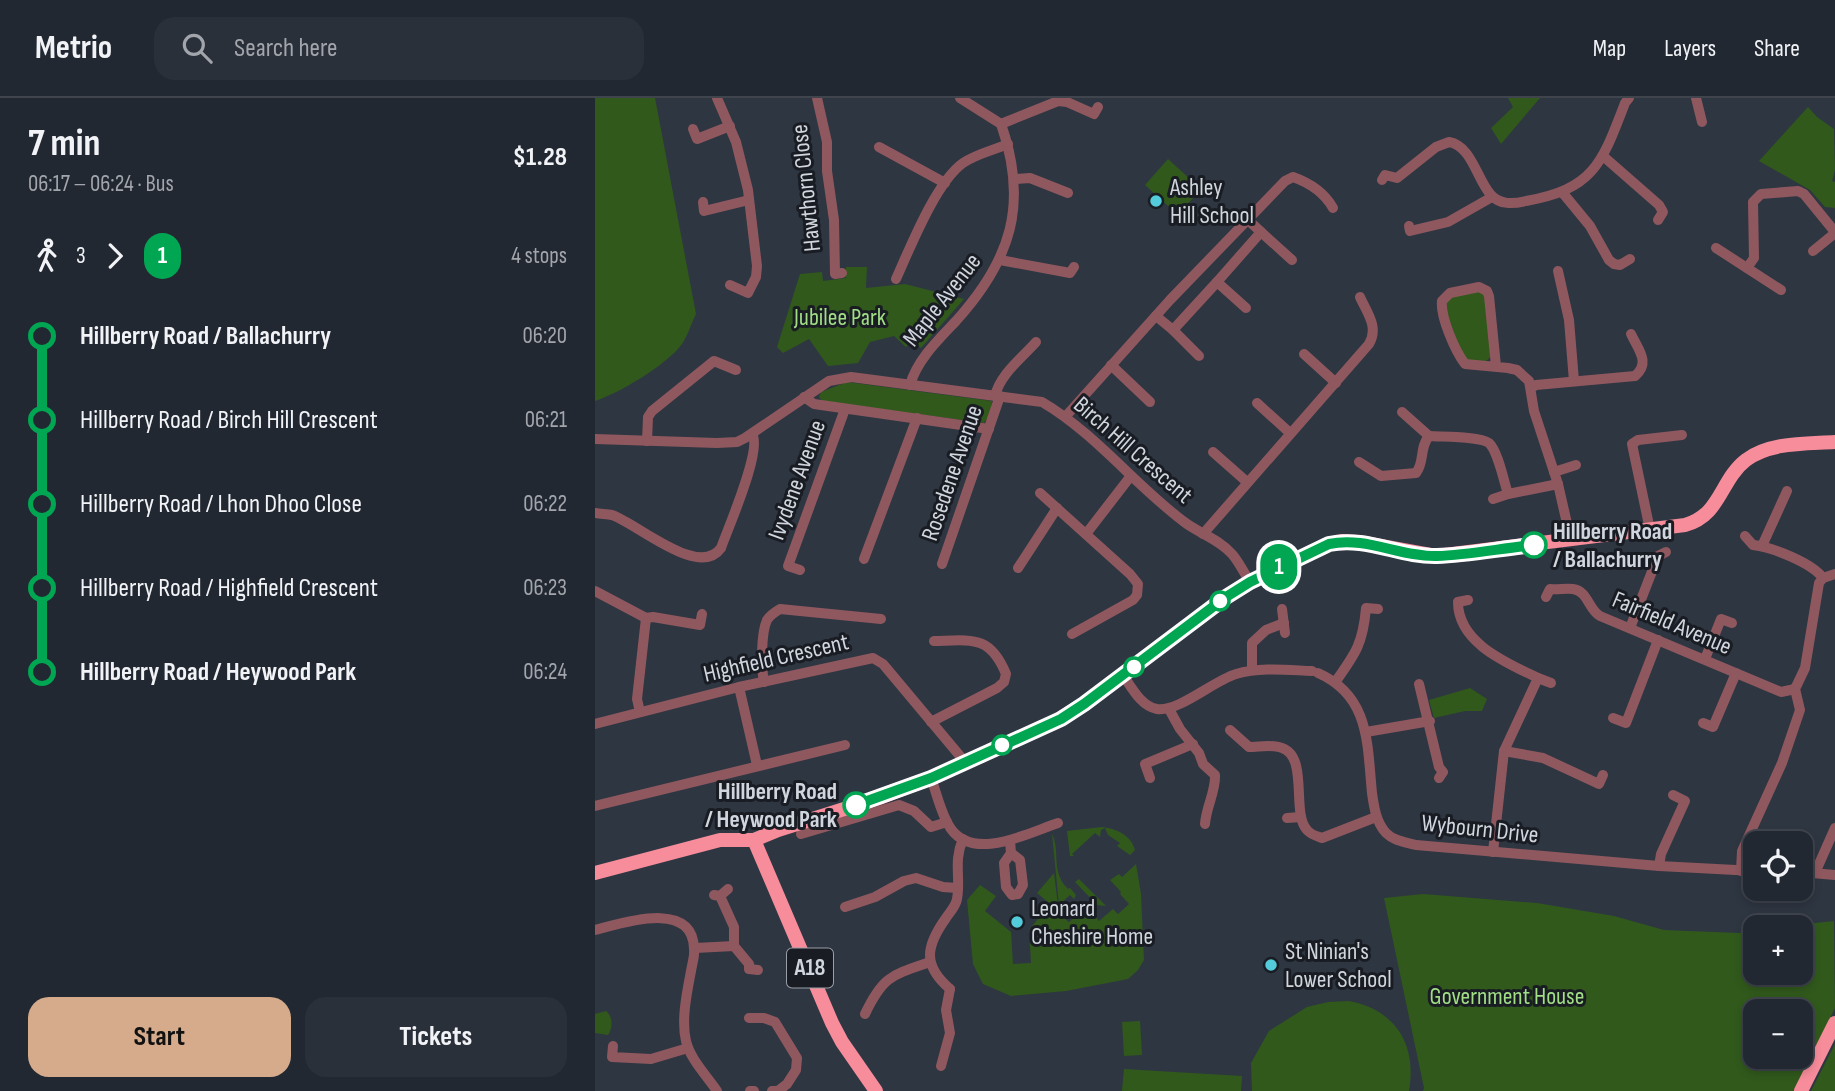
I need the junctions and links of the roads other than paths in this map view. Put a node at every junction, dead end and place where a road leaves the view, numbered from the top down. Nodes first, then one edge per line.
1 (717, 98) edge
2 (817, 98) edge
3 (960, 98) edge
4 (1629, 98) edge
5 (1696, 98) edge
6 (1094, 114) dead end
7 (1702, 122) dead end
8 (1001, 124) junction
9 (730, 126) junction
10 (697, 138) dead end
11 (1008, 144) junction
12 (883, 153) dead end
13 (1603, 156) junction
14 (1382, 174) dead end
15 (1015, 179) junction
16 (945, 183) junction
17 (1068, 193) dead end
18 (1558, 193) junction
19 (1493, 197) junction
20 (749, 200) junction
21 (1333, 208) dead end
22 (704, 210) dead end
23 (1247, 219) junction
24 (1658, 220) dead end
25 (1409, 226) dead end
26 (1261, 232) junction
27 (1835, 233) edge
28 (1716, 248) dead end
29 (1812, 250) dead end
30 (1630, 259) dead end
31 (1000, 260) junction
32 (1292, 260) dead end
33 (1747, 268) junction
34 (834, 274) dead end
35 (1069, 274) dead end
36 (1563, 274) dead end
37 (896, 279) dead end
38 (1217, 282) junction
39 (730, 285) dead end
40 (1781, 290) dead end
41 (1360, 297) dead end
42 (1246, 308) dead end
43 (1156, 316) junction
44 (1173, 331) junction
45 (1631, 334) dead end
46 (1036, 342) dead end
47 (1304, 354) dead end
48 (1199, 356) dead end
49 (1111, 365) junction
50 (1496, 366) junction
51 (736, 370) dead end
52 (1574, 381) junction
53 (1336, 383) junction
54 (910, 385) junction
55 (1531, 388) junction
56 (998, 396) junction
57 (804, 397) junction
58 (1150, 402) dead end
59 (1257, 403) dead end
60 (845, 409) junction
61 (1402, 412) dead end
62 (1066, 416) junction
63 (917, 418) junction
64 (989, 429) junction
65 (1290, 433) junction
66 (752, 434) junction
67 (1682, 435) dead end
68 (1429, 436) junction
69 (595, 439) edge
70 (647, 441) junction
71 (1835, 442) edge
72 (1213, 452) dead end
73 (1359, 462) dead end
74 (1576, 464) dead end
75 (1554, 472) junction
76 (1130, 477) junction
77 (1247, 482) junction
78 (1558, 484) junction
79 (1787, 491) dead end
80 (1040, 493) dead end
81 (1508, 494) junction
82 (1493, 499) dead end
83 (1057, 508) junction
84 (595, 513) edge
85 (1650, 530) junction
86 (1086, 534) junction
87 (1203, 534) junction
88 (1745, 536) dead end
89 (1571, 541) junction
90 (1762, 546) junction
91 (1666, 552) dead end
92 (864, 559) dead end
93 (777, 562) dead end
94 (942, 564) dead end
95 (788, 566) junction
96 (1018, 568) dead end
97 (800, 570) dead end
98 (1835, 574) edge
99 (1823, 578) junction
100 (1250, 582) junction
101 (595, 591) edge
102 (1546, 597) dead end
103 (1468, 600) dead end
104 (1353, 607) dead end
105 (1366, 608) junction
106 (1378, 609) dead end
107 (1282, 610) dead end
108 (646, 618) junction
109 (881, 619) dead end
110 (1722, 619) dead end
111 (700, 625) dead end
112 (1630, 628) junction
113 (1072, 634) dead end
114 (1658, 640) junction
115 (935, 641) dead end
116 (1705, 659) junction
117 (1252, 670) junction
118 (1735, 673) junction
119 (1123, 676) junction
120 (1538, 678) junction
121 (1336, 681) junction
122 (764, 682) junction
123 (1551, 683) dead end
124 (1419, 684) dead end
125 (739, 687) junction
126 (1795, 688) junction
127 (1169, 709) junction
128 (639, 712) junction
129 (1613, 718) dead end
130 (1430, 721) junction
131 (931, 722) junction
132 (595, 724) edge
133 (1713, 727) dead end
134 (1230, 730) dead end
135 (1366, 732) junction
136 (1193, 744) junction
137 (845, 745) dead end
138 (1504, 751) junction
139 (965, 762) junction
140 (757, 765) junction
141 (1603, 775) dead end
142 (931, 778) junction
143 (1150, 778) dead end
144 (1439, 778) dead end
145 (1673, 795) dead end
146 (595, 806) edge
147 (1301, 817) junction
148 (1376, 817) junction
149 (1287, 818) dead end
150 (947, 822) junction
151 (1059, 823) dead end
152 (1205, 824) dead end
153 (1835, 828) edge
154 (801, 834) dead end
155 (963, 839) junction
156 (754, 840) junction
157 (1010, 841) junction
158 (1493, 852) junction
159 (1011, 853) dead end
160 (1659, 866) junction
161 (1741, 871) joint
162 (595, 873) edge
163 (1815, 873) joint
164 (1835, 875) edge
165 (957, 888) junction
166 (721, 893) dead end
167 (845, 906) dead end
168 (595, 930) edge
169 (734, 946) junction
170 (695, 948) junction
171 (930, 962) junction
172 (751, 970) dead end
173 (865, 1014) dead end
174 (749, 1018) dead end
175 (1835, 1023) edge
176 (613, 1046) dead end
177 (688, 1048) junction
178 (941, 1066) dead end
179 (717, 1091) edge
180 (772, 1091) edge
181 (876, 1091) edge
182 (1801, 1091) edge

1 - 9 street
2 - 34 street, Hawthorn Close
3 - 8 street
4 - 13 street
5 - 7 street
6 - 8 street
8 - 11 street, Maple Avenue
9 - 10 street
9 - 20 street
11 - 15 street, Maple Avenue
11 - 16 street
12 - 16 street
13 - 18 street
13 - 24 street
14 - 19 street
15 - 17 street
15 - 31 street, Maple Avenue
16 - 37 street
18 - 19 street
18 - 30 street
19 - 25 street
20 - 22 street
20 - 39 street
21 - 23 street
23 - 26 street
23 - 43 street
26 - 32 street
26 - 38 street
27 - 29 street
27 - 33 street
28 - 33 street
31 - 35 street
31 - 54 street, Maple Avenue
33 - 40 street
36 - 52 street
38 - 42 street
38 - 44 street
41 - 53 street
43 - 44 street
43 - 49 street
44 - 48 street
45 - 52 street
46 - 56 street, Rosedene Avenue
47 - 53 street
49 - 58 street
49 - 62 street
50 - 50 street
50 - 55 street
51 - 70 street
52 - 55 street
53 - 65 street
54 - 56 street, Birch Hill Crescent
54 - 57 street, Birch Hill Crescent
55 - 75 street
56 - 62 street, Birch Hill Crescent
56 - 64 street, Rosedene Avenue
57 - 60 street
57 - 66 street, Birch Hill Crescent
59 - 65 street
60 - 63 street
60 - 95 street, Ivydene Avenue
61 - 68 street
62 - 76 street, Birch Hill Crescent
63 - 64 street
63 - 92 street
64 - 94 street, Rosedene Avenue
65 - 77 street
66 - 70 street, Birch Hill Crescent
66 - 84 street
67 - 85 street
68 - 73 street
68 - 81 street
69 - 70 street, Birch Hill Crescent
71 - 85 highway
72 - 77 street
74 - 75 street
75 - 78 street
76 - 86 street
76 - 87 street, Birch Hill Crescent
77 - 87 street
78 - 81 street
78 - 89 street
79 - 90 street
80 - 83 street
81 - 82 street
83 - 86 street
83 - 96 street
85 - 89 highway
86 - 113 street
87 - 100 street, Birch Hill Crescent
88 - 90 street
89 - 100 highway
90 - 99 street
91 - 112 street
93 - 95 street, Ivydene Avenue
95 - 97 street, Ivydene Avenue
98 - 99 street
99 - 126 street
100 - 119 highway
101 - 108 street
102 - 112 street, Fairfield Avenue
103 - 120 street
104 - 105 street
105 - 106 street
105 - 121 street
107 - 117 street
108 - 111 street
108 - 128 street
109 - 122 street
110 - 116 street
112 - 114 street, Fairfield Avenue
114 - 116 street, Fairfield Avenue
114 - 129 street
115 - 131 street
116 - 118 street, Fairfield Avenue
117 - 121 street
117 - 127 street
118 - 126 street, Fairfield Avenue
118 - 133 street
119 - 127 street
119 - 139 highway
120 - 123 street
120 - 138 street
121 - 135 street
122 - 125 street, Highfield Crescent
122 - 131 street, Highfield Crescent
124 - 130 street
125 - 128 street, Highfield Crescent
125 - 140 street
126 - 161 street
127 - 136 street
128 - 132 street, Highfield Crescent
130 - 135 street
130 - 144 street
131 - 139 street, Highfield Crescent
134 - 147 street
135 - 148 street
136 - 143 street
136 - 152 street
137 - 140 street
138 - 141 street
138 - 158 street
139 - 142 highway
140 - 146 street
142 - 150 street
142 - 156 highway
145 - 160 street
147 - 148 street
147 - 149 street
148 - 158 street, Wybourn Drive
150 - 154 street
150 - 155 street
151 - 157 street
153 - 163 street
155 - 157 street
155 - 165 street
156 - 162 highway
156 - 181 highway, A18
157 - 159 street
158 - 160 street, Wybourn Drive
160 - 161 street, Wybourn Drive
163 - 164 street
165 - 167 street
165 - 171 street
166 - 169 street
168 - 170 street
169 - 170 street
169 - 172 street
170 - 177 street
171 - 173 street
171 - 178 street
174 - 180 street
175 - 182 highway
176 - 177 street
177 - 179 street

